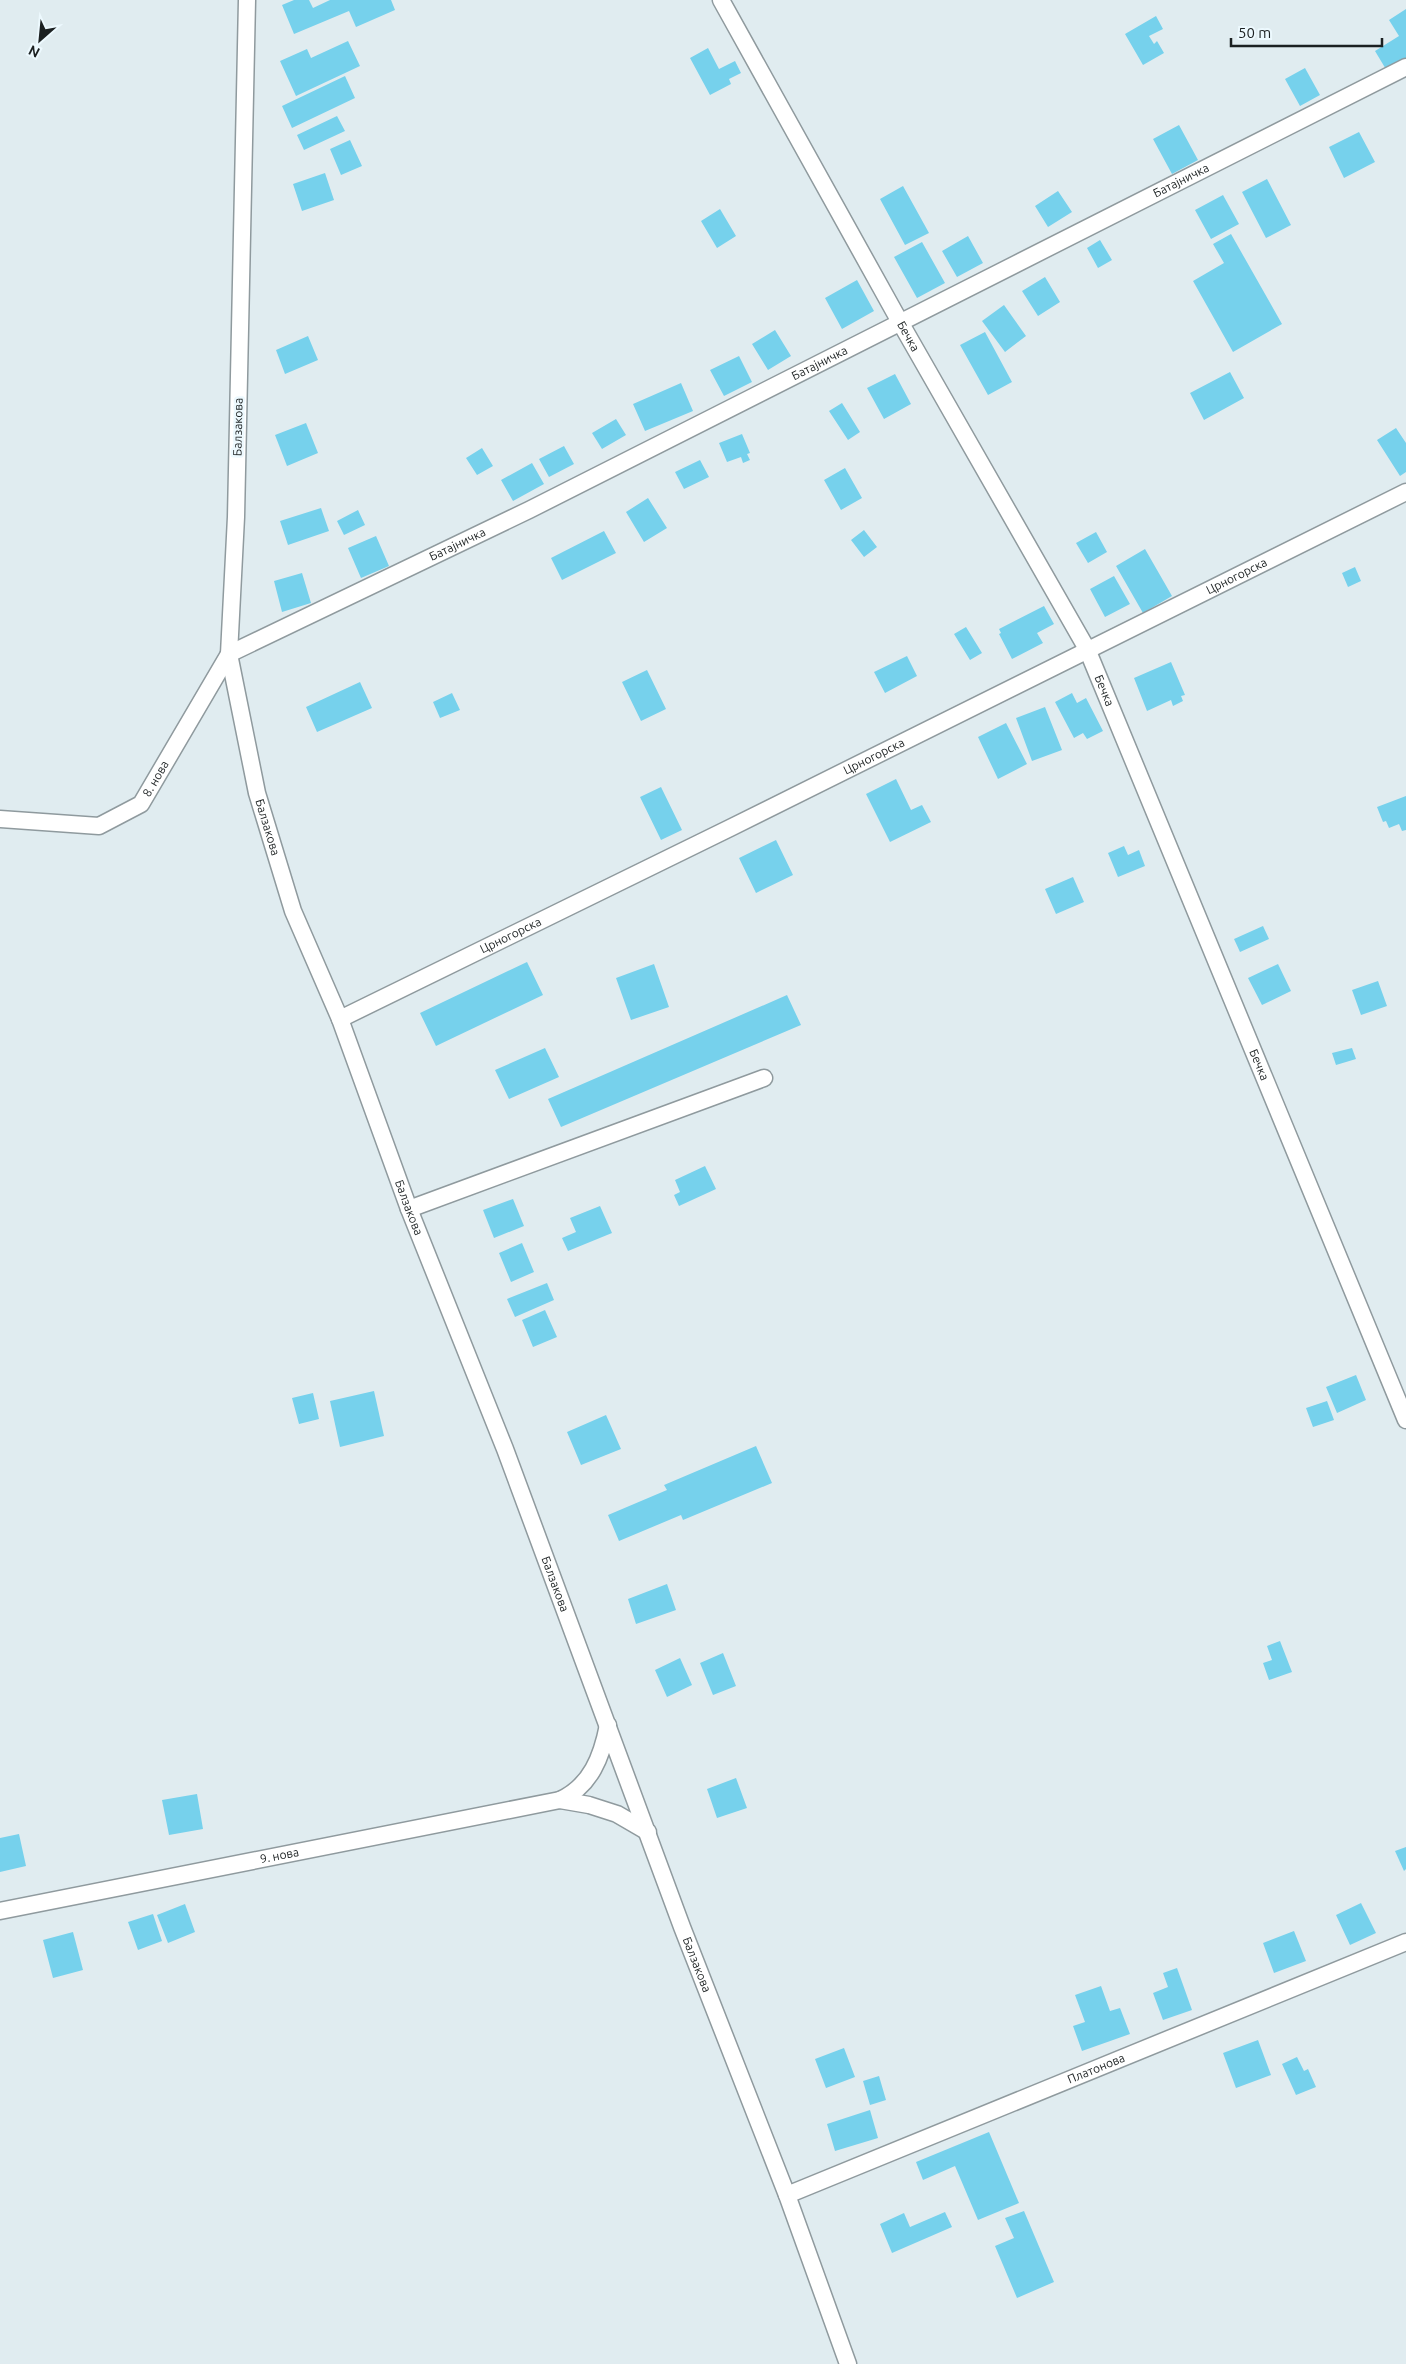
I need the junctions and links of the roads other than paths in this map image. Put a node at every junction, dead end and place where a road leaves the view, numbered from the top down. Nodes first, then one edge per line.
1 (248, 0) edge
2 (721, 0) edge
3 (1406, 67) edge
4 (900, 322) junction
5 (1406, 492) edge
6 (1087, 649) junction
7 (230, 654) junction
8 (0, 820) edge
9 (340, 1019) junction
10 (764, 1078) dead end
11 (409, 1209) junction
12 (1406, 1420) edge
13 (608, 1725) junction
14 (560, 1800) junction
15 (648, 1832) junction
16 (0, 1911) edge
17 (1406, 1942) edge
18 (787, 2195) junction
19 (848, 2364) edge

1 - 7 street, Балзакова
2 - 4 street, Бечка
3 - 4 street, Батајничка
4 - 6 street, Бечка
4 - 7 street, Батајничка
5 - 6 street, Црногорска
6 - 9 street, Црногорска
6 - 12 street, Бечка
7 - 8 street, 8. нова
7 - 9 street, Балзакова
9 - 11 street, Балзакова
10 - 11 street
11 - 13 street, Балзакова
13 - 14 street, 9. нова
13 - 15 street, Балзакова
14 - 15 street, 9. нова
14 - 16 street, 9. нова
15 - 18 street, Балзакова
17 - 18 street, Платонова
18 - 19 street, Балзакова

